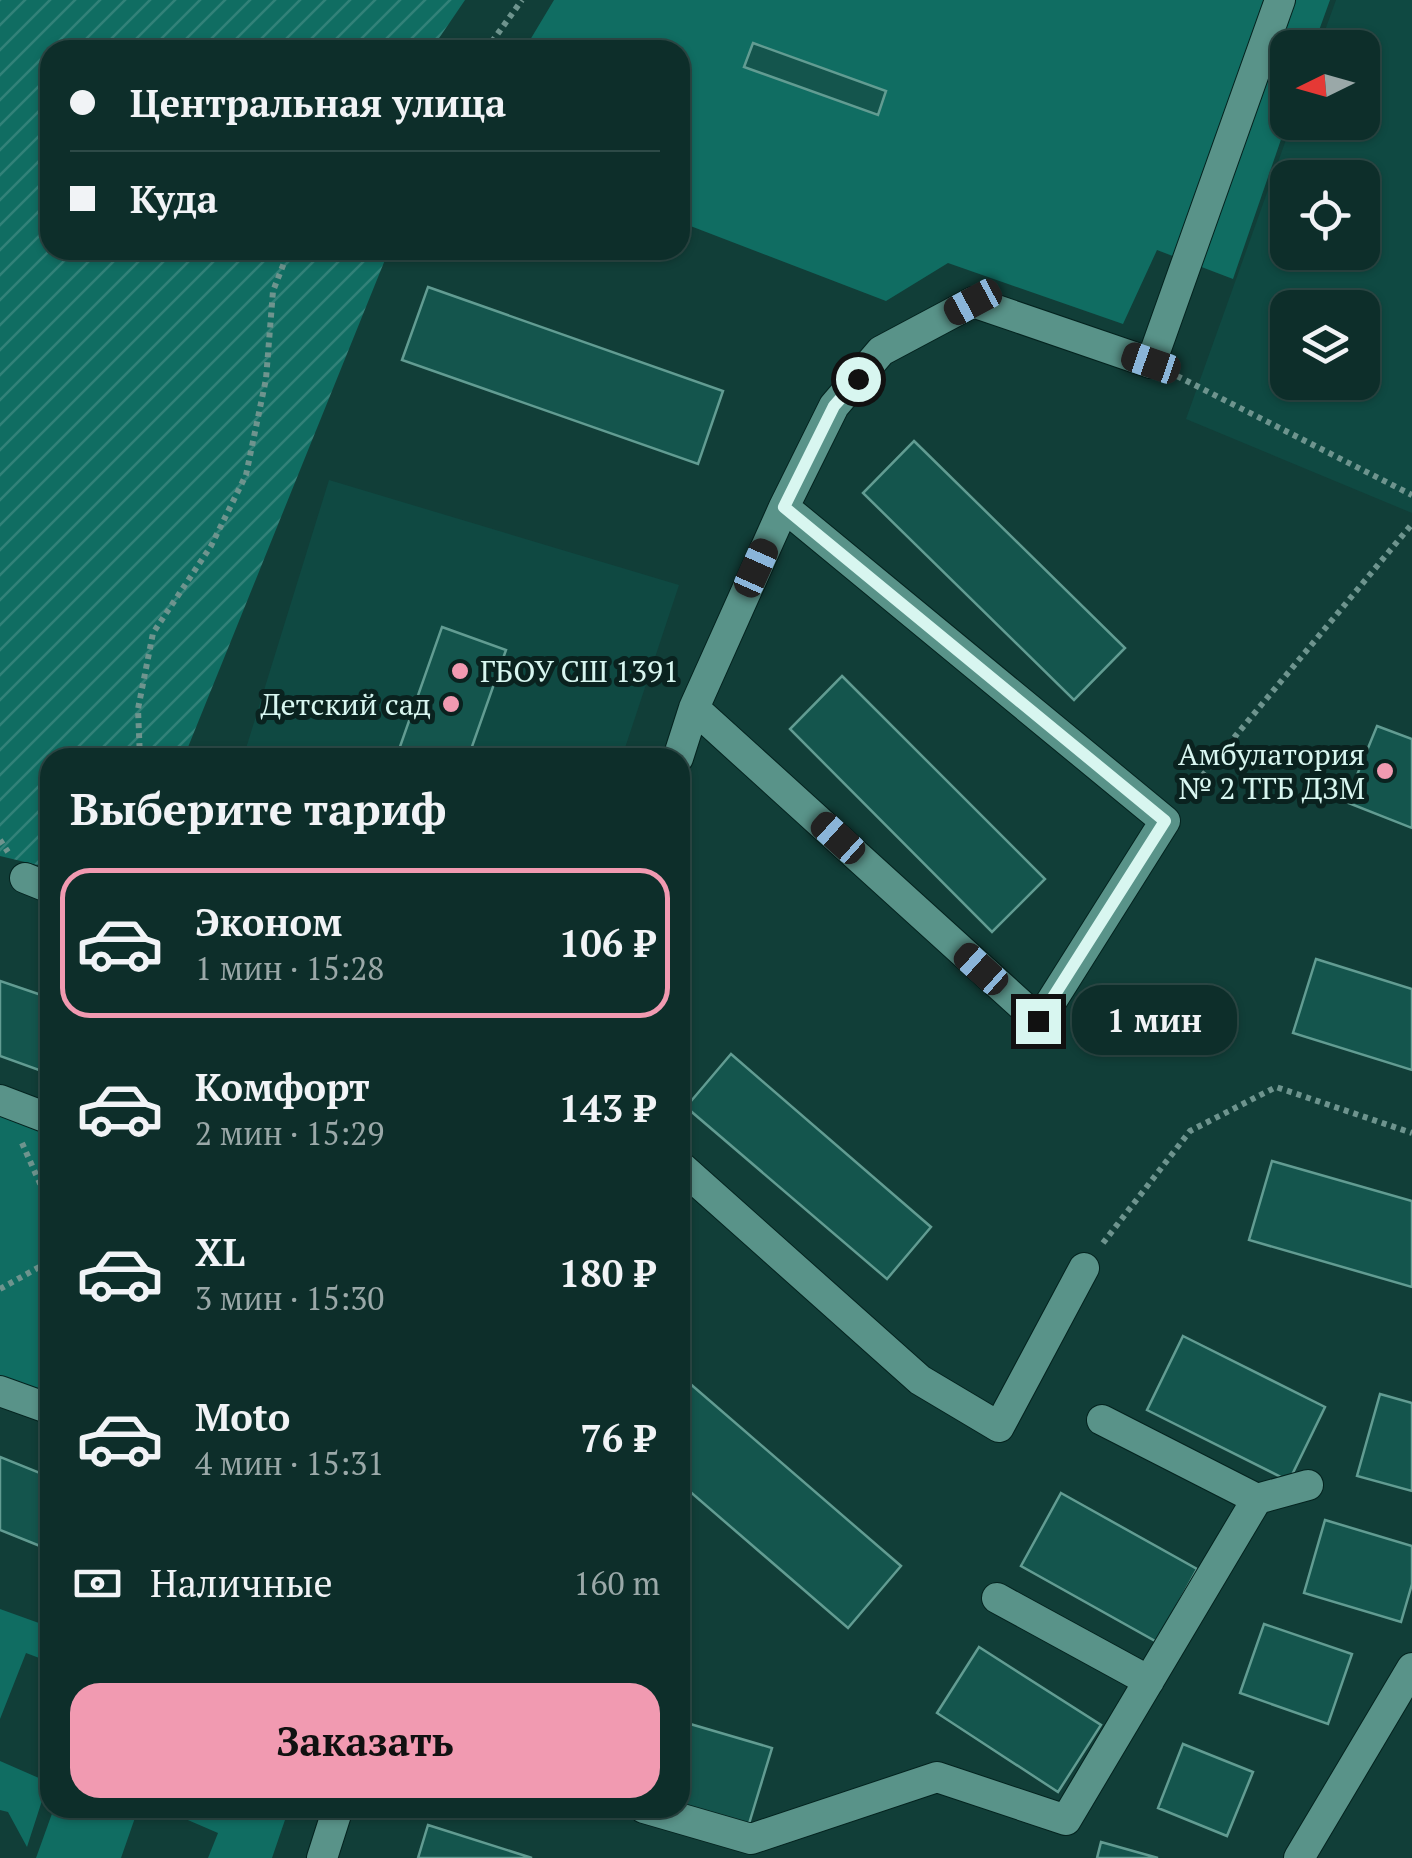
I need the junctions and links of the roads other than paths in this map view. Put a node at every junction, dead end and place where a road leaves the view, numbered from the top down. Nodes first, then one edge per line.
1 (1280, 0) edge
2 (784, 507) junction
3 (694, 708) junction
4 (681, 748) edge
5 (2, 1101) edge
6 (40, 1115) edge
7 (690, 1175) edge
8 (1084, 1268) road end
9 (0, 1391) edge
10 (40, 1405) edge
11 (1102, 1420) dead end
12 (1308, 1486) dead end
13 (1257, 1500) junction
14 (997, 1598) dead end
15 (1412, 1668) edge
16 (1149, 1681) junction
17 (335, 1818) edge
18 (679, 1818) edge
19 (322, 1858) edge
20 (1300, 1858) edge

1 - 2 street
2 - 3 street
2 - 3 street
3 - 4 street
5 - 6 street
7 - 8 street
9 - 10 street
11 - 13 street
12 - 13 street
13 - 16 street
14 - 16 street
15 - 20 street
16 - 18 street
17 - 19 street

